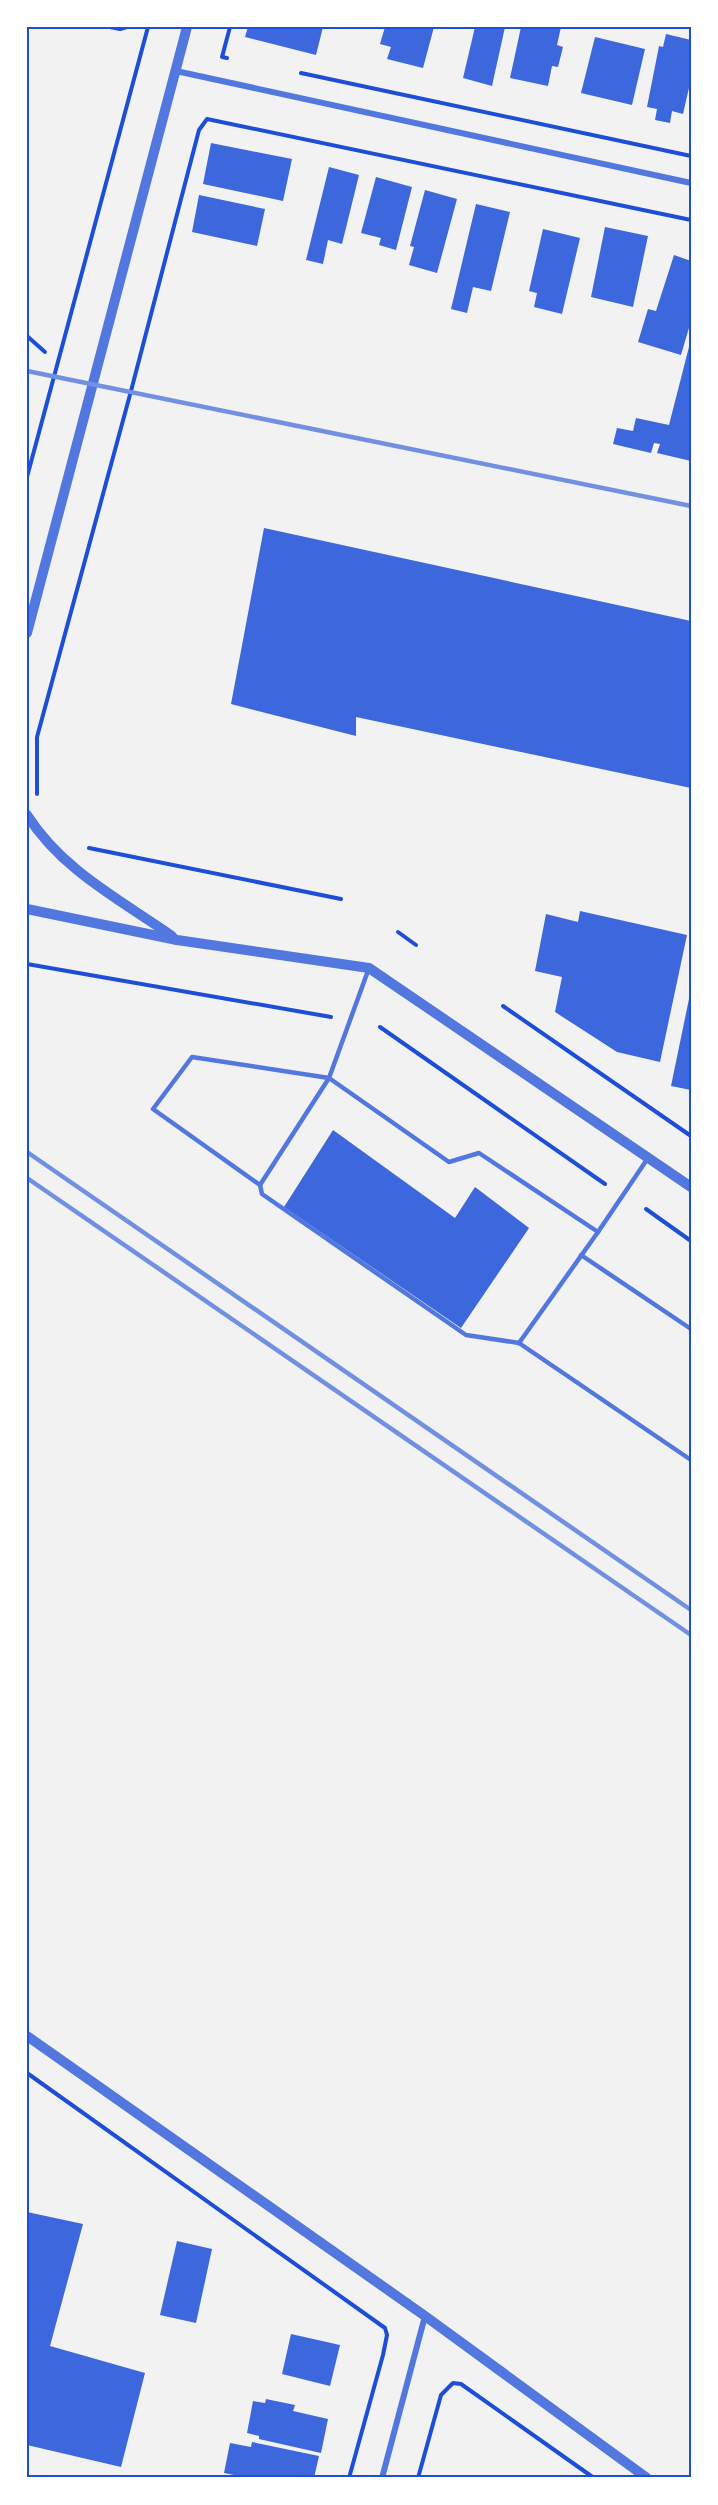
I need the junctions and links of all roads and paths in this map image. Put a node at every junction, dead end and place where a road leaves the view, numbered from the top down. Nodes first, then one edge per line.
1 (110, 27) edge
2 (127, 27) edge
3 (148, 27) edge
4 (187, 27) edge
5 (230, 27) edge
6 (234, 59) dead end
7 (176, 71) junction
8 (293, 72) dead end
9 (691, 156) edge
10 (691, 183) edge
11 (691, 220) edge
12 (27, 336) edge
13 (45, 352) dead end
14 (27, 477) edge
15 (27, 633) edge
16 (42, 803) dead end
17 (27, 815) edge
18 (88, 848) dead end
19 (341, 899) dead end
20 (27, 909) edge
21 (398, 932) dead end
22 (177, 940) junction
23 (416, 945) dead end
24 (27, 964) edge
25 (369, 968) junction
26 (503, 1006) dead end
27 (338, 1019) dead end
28 (380, 1027) dead end
29 (329, 1078) junction
30 (691, 1136) edge
31 (648, 1158) junction
32 (605, 1184) dead end
33 (261, 1185) junction
34 (691, 1187) edge
35 (646, 1209) dead end
36 (598, 1232) junction
37 (691, 1241) edge
38 (581, 1255) junction
39 (691, 1329) edge
40 (519, 1343) junction
41 (691, 1460) edge
42 (27, 2036) edge
43 (27, 2073) edge
44 (425, 2316) junction
45 (349, 2478) edge
46 (382, 2478) edge
47 (418, 2478) edge
48 (594, 2478) edge
49 (647, 2478) edge

1 - 2 path
3 - 14 path
4 - 7 street
5 - 6 path
7 - 10 street
7 - 15 street
8 - 9 path
11 - 16 path
12 - 13 path
17 - 22 street
18 - 19 path
20 - 22 street
21 - 23 path
22 - 25 street
24 - 27 path
25 - 29 lane
25 - 31 street
26 - 30 path
28 - 32 path
29 - 33 lane
29 - 33 lane
29 - 36 lane
31 - 34 street
31 - 36 lane
33 - 40 lane
35 - 37 path
36 - 38 lane
38 - 39 lane
38 - 40 lane
40 - 41 lane
42 - 44 street
43 - 45 path
44 - 46 street
44 - 49 street
47 - 48 path

